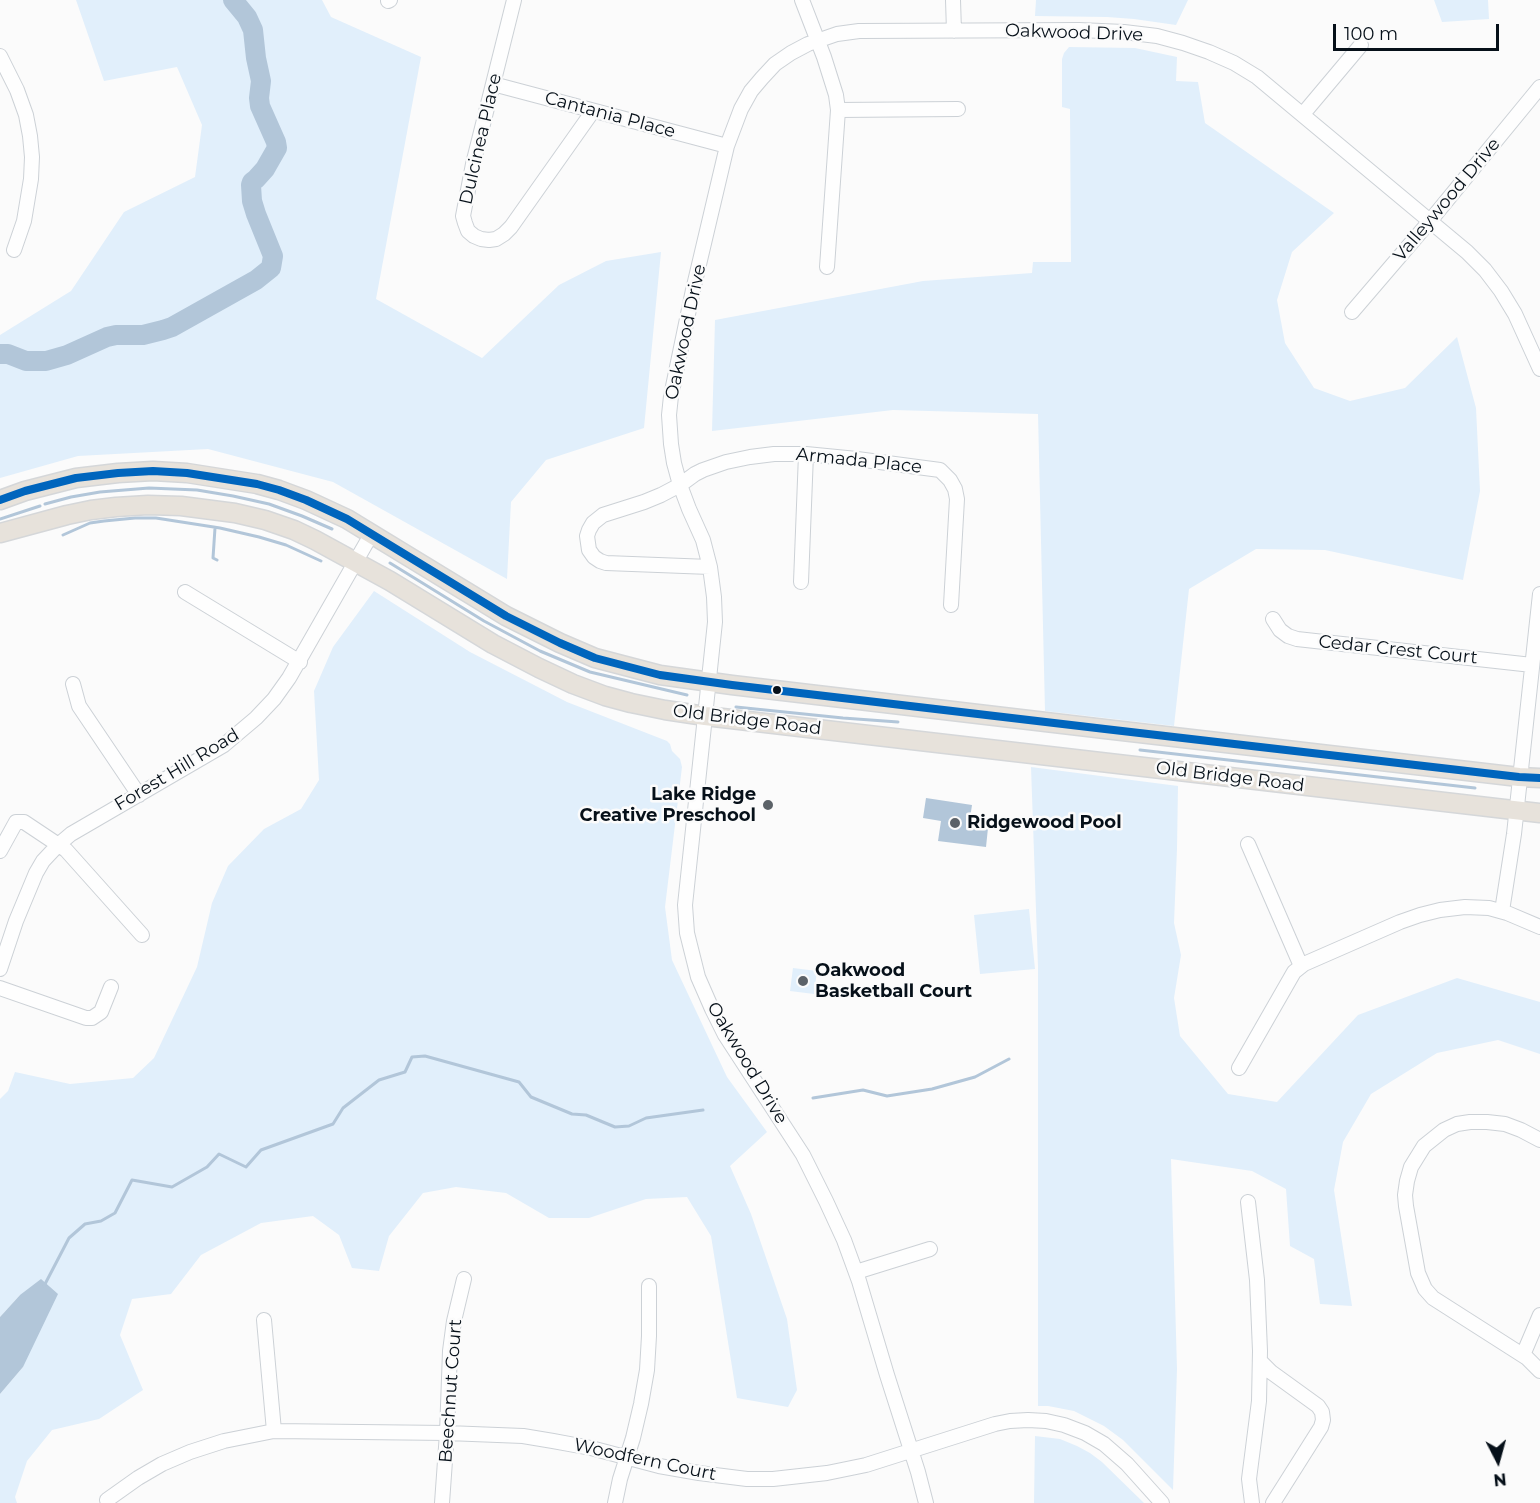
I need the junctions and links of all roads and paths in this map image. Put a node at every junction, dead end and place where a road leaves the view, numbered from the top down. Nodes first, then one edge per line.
1 (514, 0) edge
2 (802, 0) edge
3 (953, 0) edge
4 (954, 31) junction
5 (818, 39) junction
6 (1361, 45) dead end
7 (0, 56) edge
8 (492, 84) junction
9 (1540, 87) edge
10 (958, 109) dead end
11 (838, 110) junction
12 (593, 111) junction
13 (1303, 114) junction
14 (727, 146) junction
15 (1430, 220) junction
16 (14, 250) dead end
17 (827, 267) dead end
18 (1352, 312) dead end
19 (1540, 369) edge
20 (806, 454) junction
21 (680, 485) junction
22 (0, 500) edge
23 (0, 533) edge
24 (372, 533) junction
25 (356, 561) junction
26 (710, 567) junction
27 (801, 582) dead end
28 (185, 592) dead end
29 (1540, 594) edge
30 (951, 605) dead end
31 (1273, 619) dead end
32 (300, 662) junction
33 (1532, 665) junction
34 (708, 682) junction
35 (74, 684) dead end
36 (705, 716) junction
37 (1519, 777) junction
38 (1540, 778) edge
39 (139, 795) junction
40 (1516, 811) junction
41 (1540, 813) edge
42 (1248, 844) dead end
43 (58, 845) junction
44 (0, 851) edge
45 (1502, 911) junction
46 (1540, 927) edge
47 (142, 935) dead end
48 (1301, 966) junction
49 (0, 969) edge
50 (111, 987) dead end
51 (0, 988) edge
52 (1239, 1068) dead end
53 (1540, 1140) edge
54 (1248, 1202) dead end
55 (930, 1249) dead end
56 (856, 1272) junction
57 (464, 1279) dead end
58 (649, 1286) dead end
59 (1540, 1315) edge
60 (264, 1320) dead end
61 (1523, 1355) junction
62 (1260, 1361) junction
63 (1540, 1371) edge
64 (274, 1431) junction
65 (447, 1432) junction
66 (911, 1450) junction
67 (626, 1458) junction
68 (107, 1500) dead end
69 (442, 1503) edge
70 (615, 1503) edge
71 (926, 1503) edge
72 (1162, 1503) edge
73 (1252, 1503) edge
74 (1273, 1503) edge

1 - 8 street, Dulcinea Place
2 - 5 street
3 - 4 street
4 - 5 street, Oakwood Drive
4 - 13 street, Oakwood Drive
5 - 11 street
5 - 14 street, Oakwood Drive
6 - 13 street
7 - 16 street
8 - 12 street, Cantania Place
8 - 12 street, Dulcinea Place
9 - 15 street, Valleywood Drive
10 - 11 street
11 - 17 street
12 - 14 street, Cantania Place
13 - 15 street, Oakwood Drive
14 - 21 street, Oakwood Drive
15 - 18 street, Valleywood Drive
15 - 19 street, Oakwood Drive
20 - 21 street, Armada Place
20 - 27 street
20 - 30 street, Armada Place
21 - 26 street, Oakwood Drive
21 - 26 street, Armada Place
22 - 24 main road, Old Bridge Road
23 - 25 main road, Old Bridge Road
24 - 25 street, Forest Hill Road
24 - 34 main road, Old Bridge Road
25 - 32 street, Forest Hill Road
25 - 36 main road, Old Bridge Road
26 - 34 street, Oakwood Drive
28 - 32 street
29 - 33 street
31 - 33 street, Cedar Crest Court
32 - 39 street, Forest Hill Road
33 - 37 street
34 - 36 street, Oakwood Drive
34 - 37 main road, Old Bridge Road
35 - 39 street
36 - 40 main road, Old Bridge Road
36 - 56 street, Oakwood Drive
37 - 38 main road, Old Bridge Road
37 - 40 street
39 - 43 street, Forest Hill Road
40 - 41 main road, Old Bridge Road
40 - 45 street
42 - 48 street
43 - 44 street
43 - 47 street
43 - 49 street, Forest Hill Road
45 - 46 street
45 - 48 street
48 - 52 street
50 - 51 street
53 - 61 street
54 - 62 street
55 - 56 street
56 - 66 street, Oakwood Drive
57 - 65 street, Beechnut Court
58 - 67 street
59 - 61 street
60 - 64 street
61 - 63 street
62 - 73 street
62 - 74 street
64 - 65 street, Woodfern Court
64 - 68 street, Woodfern Court
65 - 67 street, Woodfern Court
65 - 69 street, Beechnut Court
66 - 67 street, Woodfern Court
66 - 71 street, Oakwood Drive
66 - 72 street, Woodfern Court
67 - 70 street

